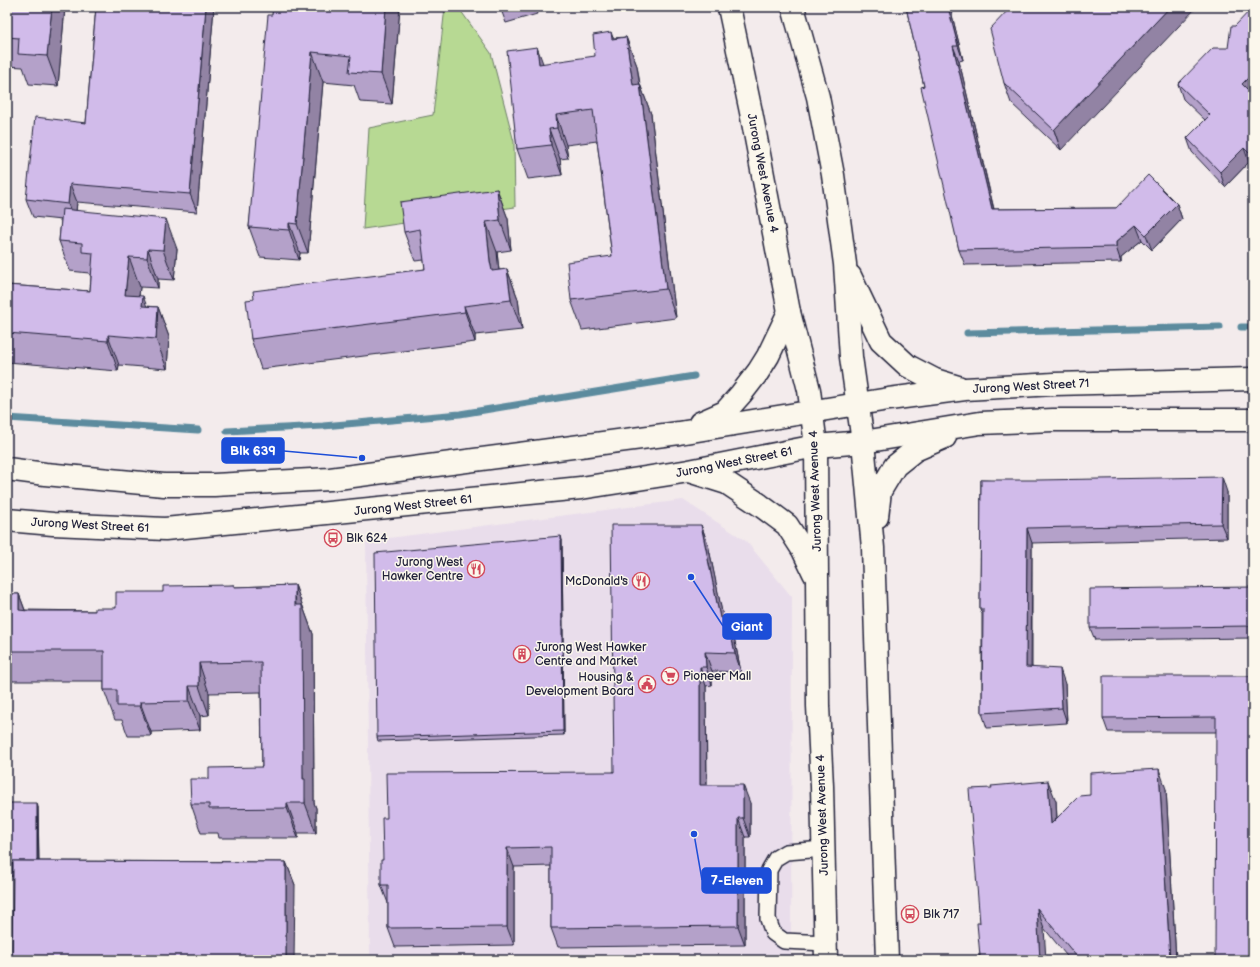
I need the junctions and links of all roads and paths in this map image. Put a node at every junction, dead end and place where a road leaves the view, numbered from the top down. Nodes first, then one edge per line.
1 (729, 7) edge
2 (793, 7) edge
3 (845, 264) junction
4 (789, 312) junction
5 (1253, 379) edge
6 (965, 389) junction
7 (858, 404) junction
8 (811, 411) junction
9 (1253, 420) edge
10 (980, 423) junction
11 (679, 433) junction
12 (863, 442) junction
13 (816, 446) junction
14 (7, 469) edge
15 (689, 471) junction
16 (7, 520) edge
17 (873, 548) junction
18 (817, 578) junction
19 (824, 850) junction
20 (826, 952) edge
21 (887, 960) edge

1 - 4 main road, Jurong West Avenue 4
2 - 3 main road
3 - 6 main road
3 - 7 main road
4 - 8 main road, Jurong West Avenue 4
4 - 11 main road
5 - 6 main road, Jurong West Street 71
6 - 7 main road, Jurong West Street 71
7 - 8 main road, Jurong West Street 71
7 - 12 main road
8 - 11 main road
8 - 13 main road, Jurong West Avenue 4
9 - 10 main road
10 - 12 main road
10 - 17 main road
11 - 14 main road
12 - 13 main road
12 - 17 main road
13 - 15 main road, Jurong West Street 61
13 - 18 main road, Jurong West Avenue 4
15 - 16 main road, Jurong West Street 61
15 - 18 main road
17 - 21 main road
18 - 19 main road, Jurong West Avenue 4
19 - 20 main road, Jurong West Avenue 4
19 - 20 lane

